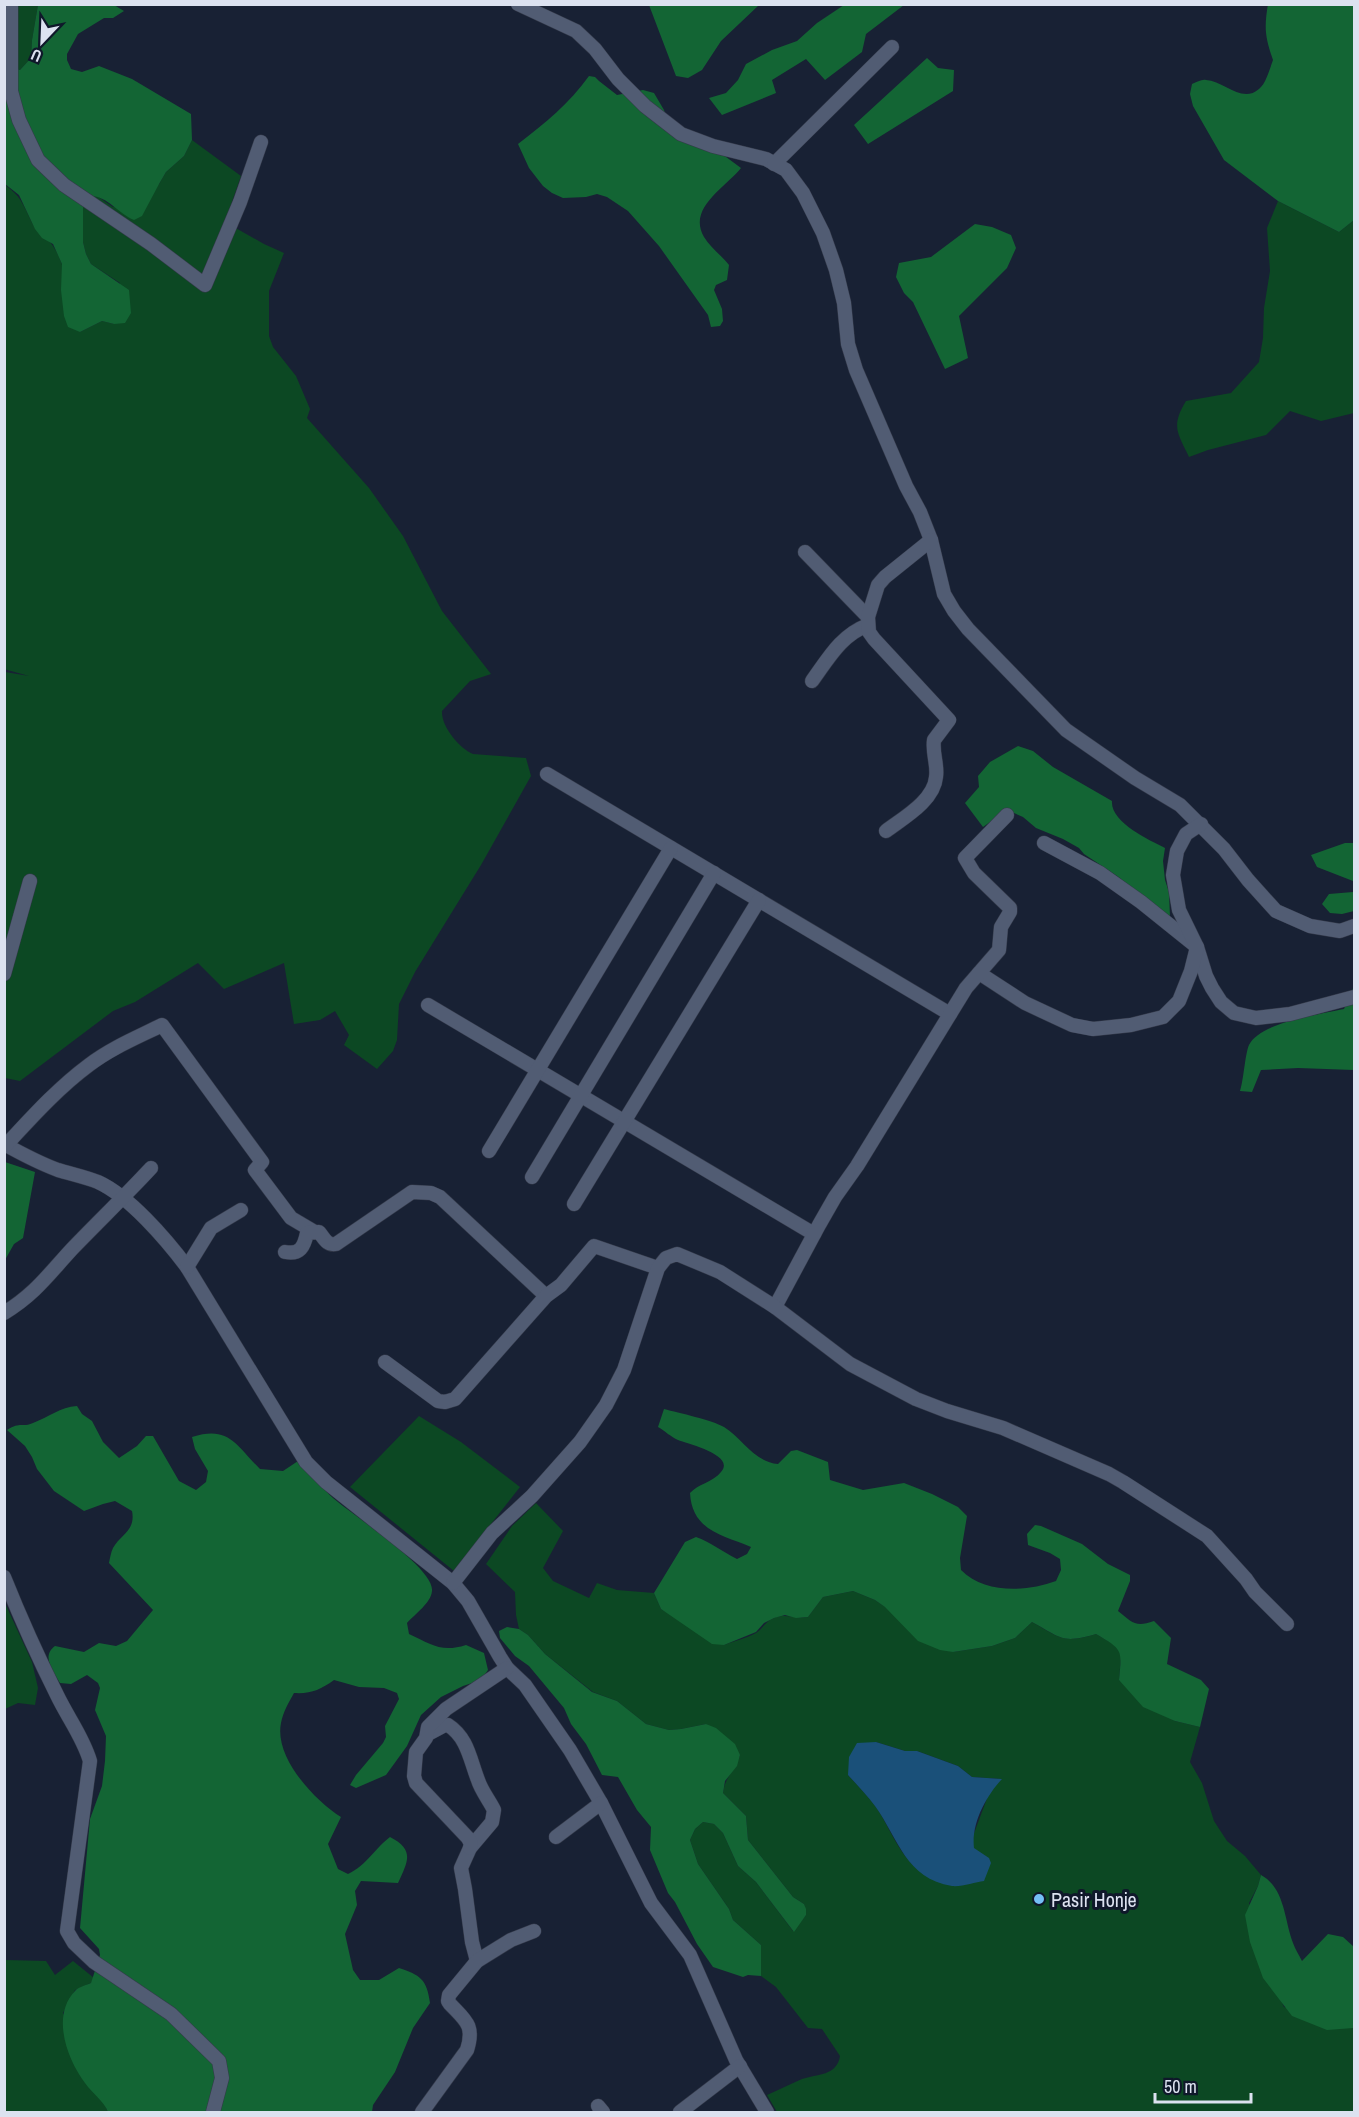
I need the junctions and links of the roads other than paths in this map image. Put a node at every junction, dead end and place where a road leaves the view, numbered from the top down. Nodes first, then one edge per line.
1 (11, 4) edge
2 (518, 4) edge
3 (892, 47) dead end
4 (261, 142) dead end
5 (774, 164) junction
6 (931, 540) junction
7 (805, 552) dead end
8 (868, 621) junction
9 (812, 681) dead end
10 (547, 774) dead end
11 (1007, 815) dead end
12 (1200, 824) junction
13 (886, 831) dead end
14 (1044, 843) dead end
15 (671, 848) junction
16 (714, 873) junction
17 (30, 881) dead end
18 (759, 900) junction
19 (1354, 926) edge
20 (1197, 947) junction
21 (980, 973) junction
22 (4, 974) edge
23 (1354, 998) edge
24 (428, 1005) dead end
25 (950, 1014) junction
26 (537, 1070) junction
27 (581, 1096) junction
28 (625, 1122) junction
29 (5, 1144) edge
30 (489, 1151) dead end
31 (151, 1168) dead end
32 (532, 1177) dead end
33 (123, 1198) junction
34 (574, 1203) dead end
35 (241, 1210) dead end
36 (313, 1231) junction
37 (814, 1234) junction
38 (285, 1252) dead end
39 (187, 1266) junction
40 (658, 1268) junction
41 (546, 1296) junction
42 (775, 1307) junction
43 (4, 1313) edge
44 (385, 1362) dead end
45 (4, 1577) edge
46 (453, 1583) junction
47 (1287, 1624) dead end
48 (507, 1668) junction
49 (428, 1734) junction
50 (601, 1803) junction
51 (556, 1837) dead end
52 (470, 1848) junction
53 (534, 1931) dead end
54 (477, 1961) junction
55 (740, 2066) junction
56 (213, 2112) edge
57 (422, 2112) edge
58 (680, 2112) edge
59 (767, 2112) edge

1 - 4 street
2 - 5 street
3 - 5 street
5 - 6 street
6 - 8 street
6 - 12 street
7 - 8 street
8 - 9 street
8 - 13 street
10 - 15 street
11 - 21 street
12 - 19 street
12 - 20 street
14 - 20 street
15 - 16 street
15 - 26 street
16 - 18 street
16 - 27 street
17 - 22 street
18 - 25 street
18 - 28 street
20 - 21 street
20 - 23 street
21 - 25 street
24 - 26 street
25 - 37 street
26 - 27 street
26 - 30 street
27 - 28 street
27 - 32 street
28 - 34 street
28 - 37 street
29 - 33 street
29 - 36 street
31 - 33 street
33 - 39 street
33 - 43 street
35 - 39 street
36 - 38 street
36 - 41 street
37 - 42 street
39 - 46 street
40 - 41 street
40 - 42 street
40 - 46 street
41 - 44 street
42 - 47 street
45 - 56 street
46 - 48 street
48 - 49 street
48 - 50 street
49 - 52 street
49 - 52 street
50 - 51 street
50 - 55 street
52 - 54 street
53 - 54 street
54 - 57 street
55 - 58 street
55 - 59 street

